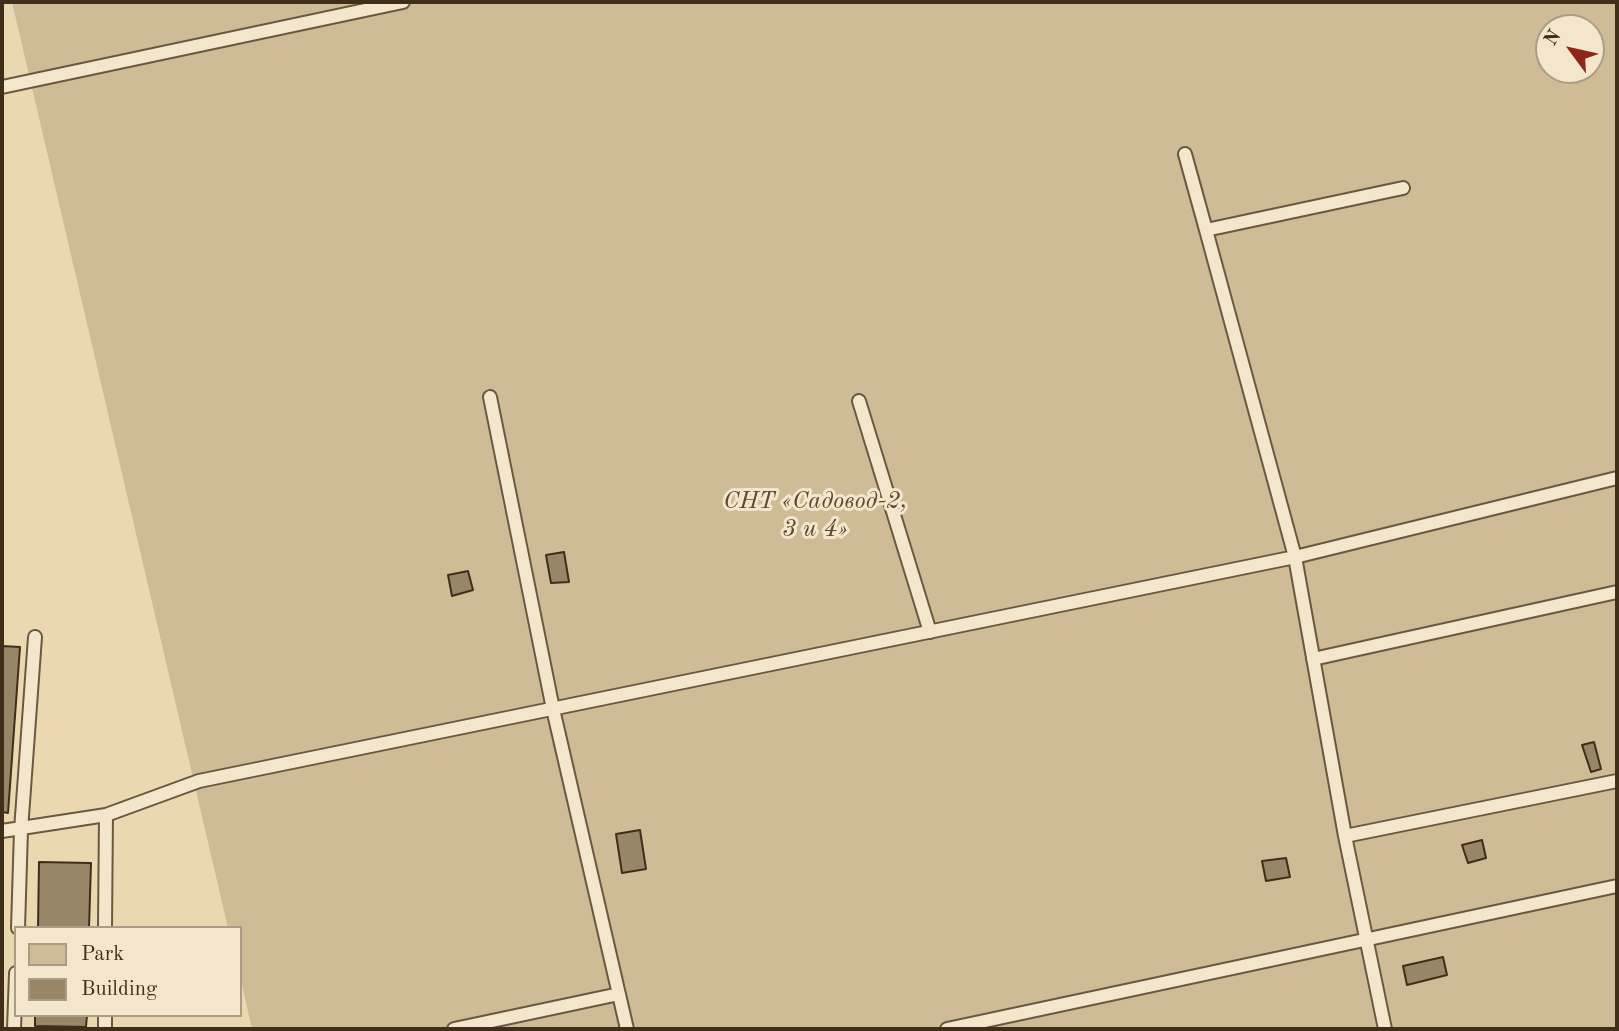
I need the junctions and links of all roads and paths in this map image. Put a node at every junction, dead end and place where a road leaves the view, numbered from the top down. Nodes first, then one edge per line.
1 (403, 2) edge
2 (2, 87) edge
3 (1185, 154) dead end
4 (1403, 188) dead end
5 (1206, 230) junction
6 (489, 397) dead end
7 (859, 401) dead end
8 (1617, 478) edge
9 (1296, 557) junction
10 (1617, 592) edge
11 (930, 632) junction
12 (35, 637) dead end
13 (1314, 659) junction
14 (552, 709) junction
15 (1617, 781) edge
16 (106, 816) junction
17 (21, 830) junction
18 (2, 831) edge
19 (1345, 836) junction
20 (1617, 886) edge
21 (18, 926) edge
22 (105, 926) edge
23 (1367, 940) junction
24 (619, 994) junction
25 (454, 1029) edge
26 (627, 1029) edge
27 (947, 1029) edge
28 (1385, 1029) edge

1 - 2 lane
3 - 5 lane
4 - 5 lane
5 - 9 lane
6 - 14 lane
7 - 11 lane
8 - 9 lane
9 - 11 lane
9 - 13 lane
10 - 13 lane
11 - 14 lane
12 - 17 lane
13 - 19 lane
14 - 16 lane
14 - 24 lane
15 - 19 lane
16 - 17 lane
16 - 22 lane
17 - 18 lane
17 - 21 lane
19 - 23 lane
20 - 23 lane
23 - 27 lane
23 - 28 lane
24 - 25 lane
24 - 26 lane

